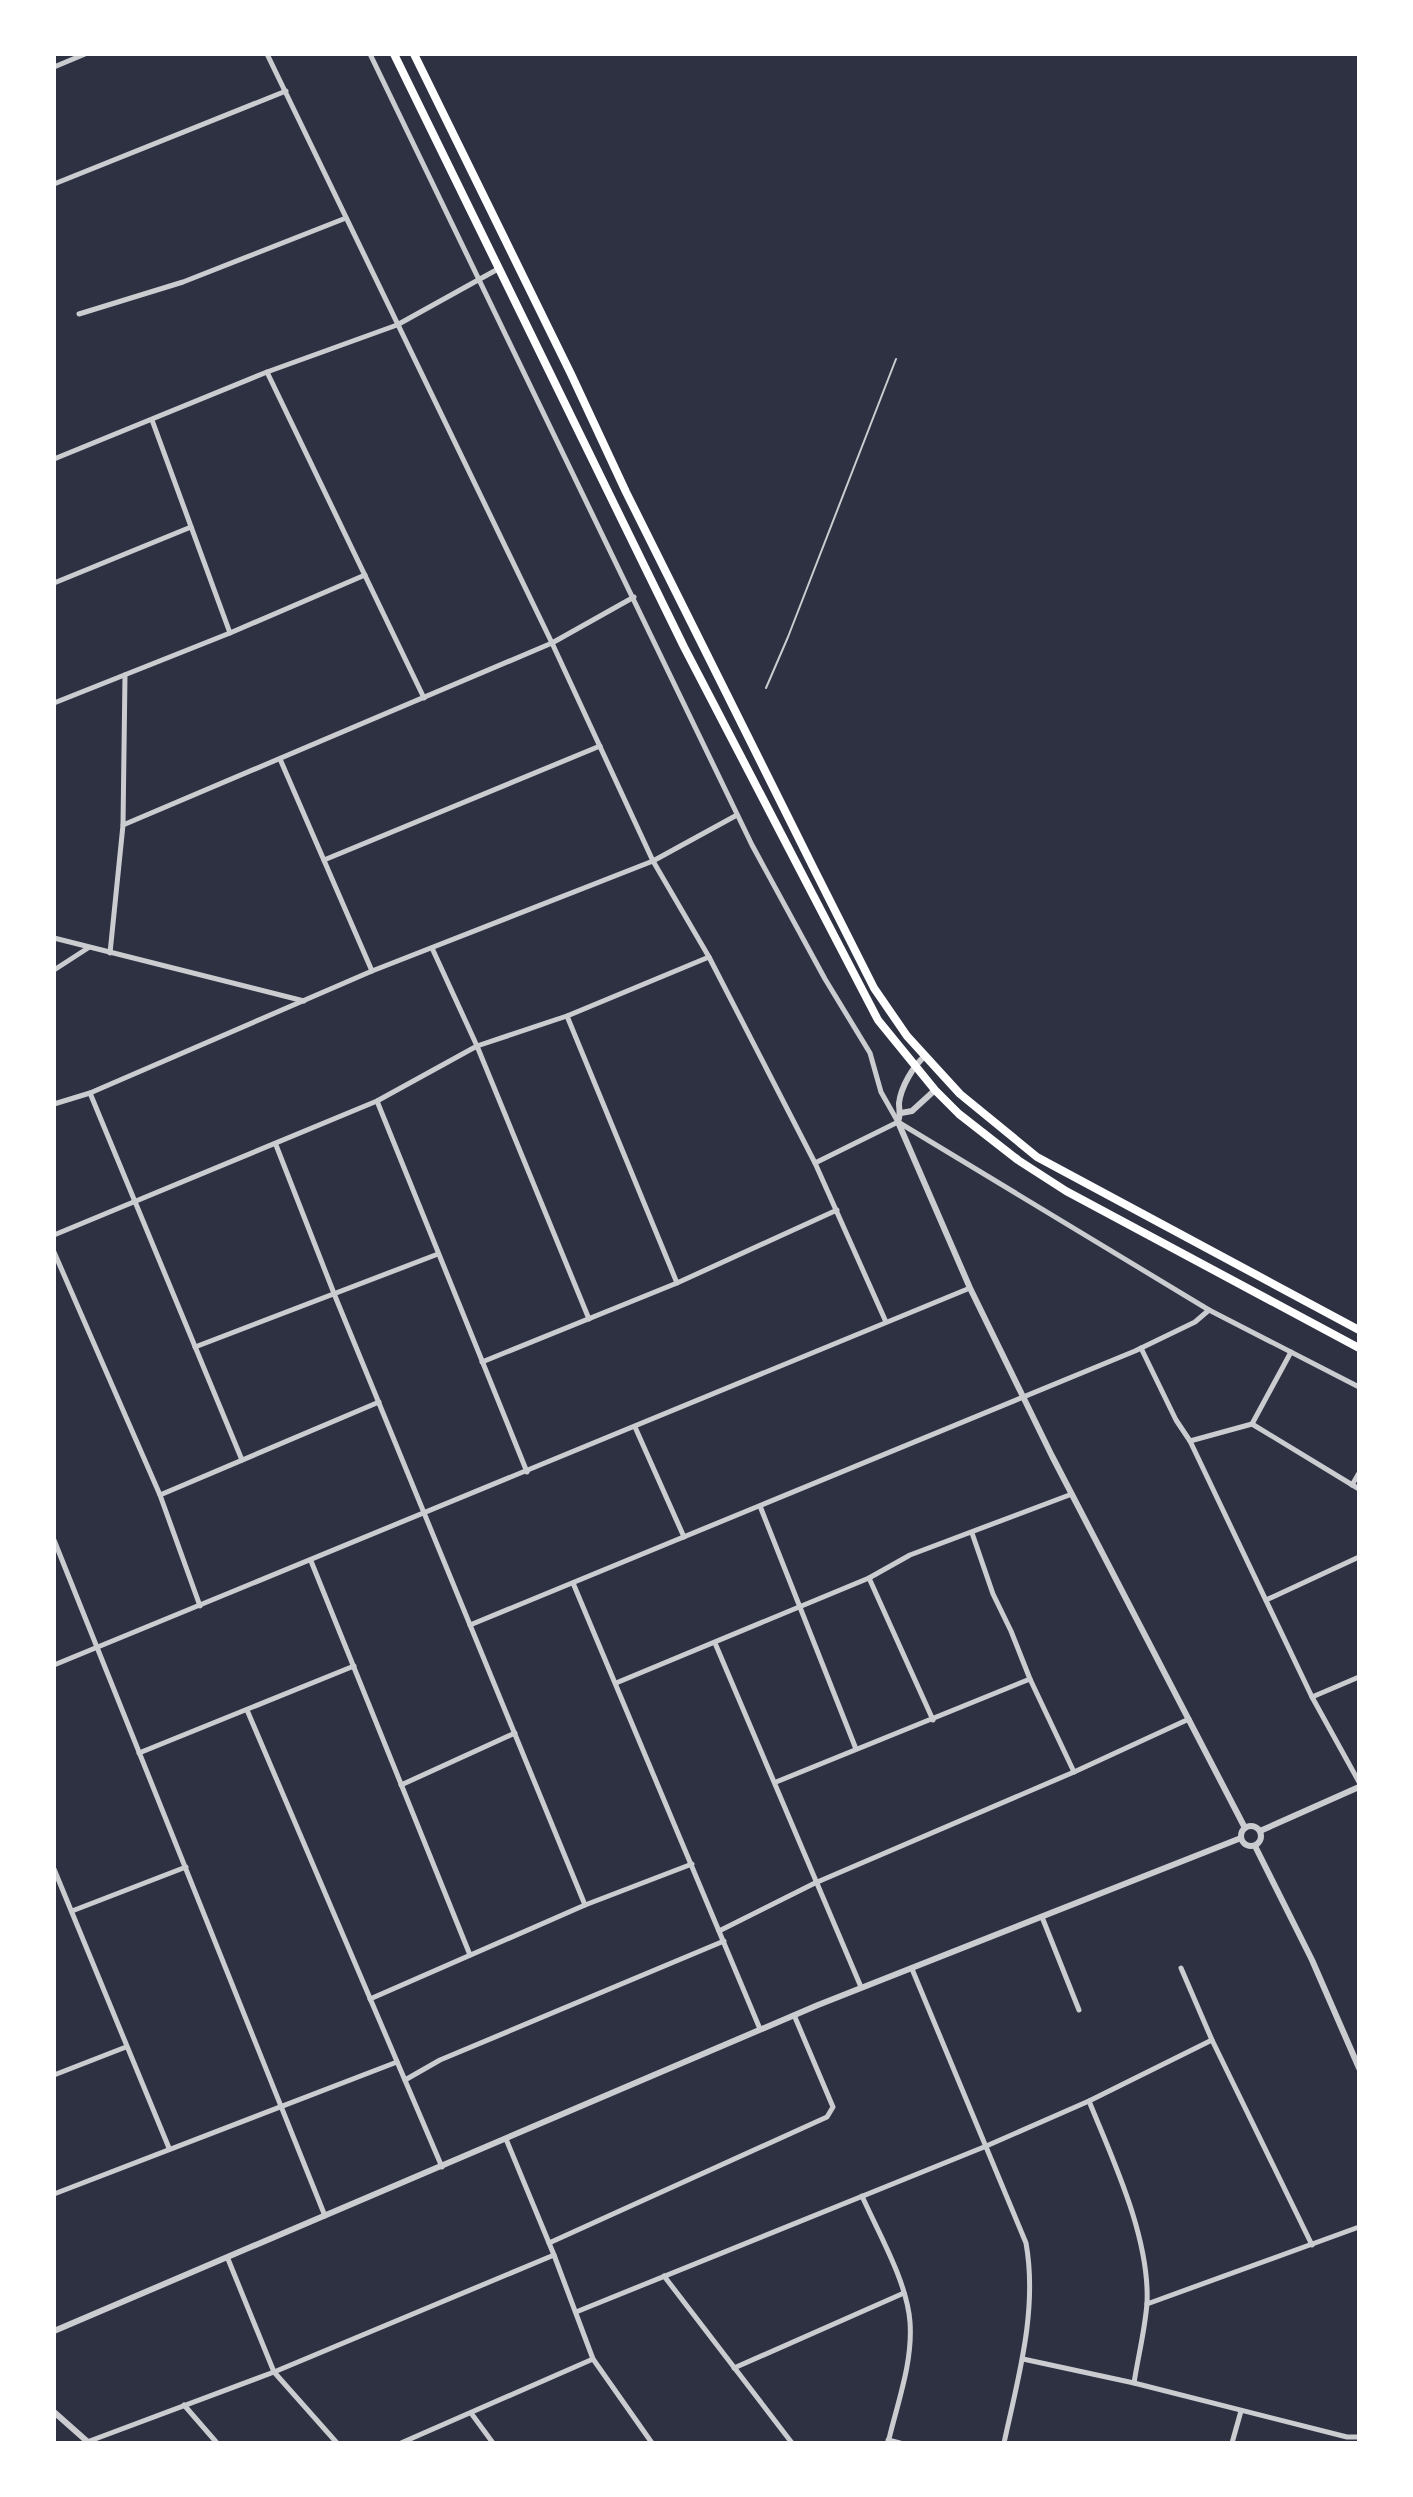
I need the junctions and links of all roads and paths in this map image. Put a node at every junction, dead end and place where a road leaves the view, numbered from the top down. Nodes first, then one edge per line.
1 (85, 54) edge
2 (267, 54) edge
3 (370, 54) edge
4 (394, 54) edge
5 (414, 54) edge
6 (54, 67) edge
7 (286, 91) junction
8 (474, 176) junction
9 (457, 183) junction
10 (54, 184) edge
11 (346, 218) junction
12 (498, 269) junction
13 (479, 279) junction
14 (79, 314) dead end
15 (397, 325) junction
16 (896, 359) dead end
17 (267, 372) junction
18 (152, 420) junction
19 (54, 459) edge
20 (191, 527) junction
21 (365, 575) junction
22 (54, 583) edge
23 (634, 597) junction
24 (230, 633) junction
25 (552, 643) junction
26 (125, 675) junction
27 (766, 688) dead end
28 (424, 698) junction
29 (54, 703) edge
30 (733, 707) junction
31 (719, 714) junction
32 (600, 746) junction
33 (280, 759) junction
34 (737, 815) junction
35 (123, 825) junction
36 (324, 860) junction
37 (653, 861) junction
38 (54, 938) edge
39 (89, 947) junction
40 (432, 948) junction
41 (110, 953) junction
42 (709, 957) junction
43 (54, 970) edge
44 (372, 971) junction
45 (305, 1001) junction
46 (567, 1016) junction
47 (477, 1046) junction
48 (925, 1056) junction
49 (914, 1066) junction
50 (935, 1090) junction
51 (90, 1093) junction
52 (377, 1101) junction
53 (54, 1104) edge
54 (901, 1113) junction
55 (898, 1122) junction
56 (276, 1145) junction
57 (815, 1163) junction
58 (134, 1202) junction
59 (837, 1210) junction
60 (54, 1235) edge
61 (54, 1252) edge
62 (438, 1254) junction
63 (677, 1283) junction
64 (970, 1288) junction
65 (335, 1296) junction
66 (1209, 1310) junction
67 (589, 1319) junction
68 (886, 1322) junction
69 (1359, 1330) edge
70 (195, 1347) junction
71 (1141, 1348) junction
72 (1359, 1348) edge
73 (1292, 1352) junction
74 (482, 1362) junction
75 (1359, 1387) edge
76 (1023, 1395) junction
77 (379, 1402) junction
78 (1252, 1424) junction
79 (635, 1427) junction
80 (1190, 1441) junction
81 (242, 1460) junction
82 (527, 1472) junction
83 (1359, 1473) edge
84 (1352, 1485) junction
85 (1359, 1489) edge
86 (1072, 1494) junction
87 (160, 1495) junction
88 (760, 1506) junction
89 (424, 1514) junction
90 (972, 1533) junction
91 (684, 1537) junction
92 (55, 1542) edge
93 (1359, 1557) edge
94 (311, 1561) junction
95 (869, 1578) junction
96 (573, 1583) junction
97 (1266, 1600) junction
98 (200, 1606) junction
99 (800, 1608) junction
100 (470, 1625) junction
101 (715, 1643) junction
102 (97, 1646) junction
103 (54, 1665) edge
104 (354, 1666) junction
105 (1359, 1677) edge
106 (1030, 1679) junction
107 (616, 1683) junction
108 (1312, 1697) junction
109 (247, 1710) junction
110 (1189, 1719) junction
111 (933, 1720) junction
112 (515, 1733) junction
113 (856, 1749) junction
114 (139, 1753) junction
115 (1074, 1772) junction
116 (776, 1782) junction
117 (401, 1785) junction
118 (1359, 1785) edge
119 (1245, 1828) junction
120 (1260, 1831) junction
121 (1241, 1838) junction
122 (1255, 1846) junction
123 (692, 1864) junction
124 (186, 1867) junction
125 (54, 1869) edge
126 (815, 1883) junction
127 (585, 1905) junction
128 (72, 1911) junction
129 (1042, 1917) junction
130 (719, 1931) junction
131 (724, 1941) junction
132 (470, 1955) junction
133 (1181, 1968) dead end
134 (912, 1969) junction
135 (861, 1987) junction
136 (370, 1999) junction
137 (1079, 2010) dead end
138 (794, 2015) junction
139 (760, 2029) junction
140 (1212, 2040) junction
141 (126, 2047) junction
142 (397, 2062) junction
143 (1359, 2068) edge
144 (54, 2075) edge
145 (405, 2080) junction
146 (1089, 2101) junction
147 (283, 2107) junction
148 (506, 2139) junction
149 (984, 2147) junction
150 (169, 2148) junction
151 (442, 2167) junction
152 (54, 2194) edge
153 (862, 2196) junction
154 (325, 2217) junction
155 (1359, 2227) edge
156 (549, 2243) junction
157 (1312, 2245) junction
158 (554, 2255) junction
159 (228, 2259) junction
160 (664, 2276) junction
161 (904, 2293) junction
162 (1147, 2304) junction
163 (576, 2312) junction
164 (54, 2331) edge
165 (593, 2359) junction
166 (1023, 2359) junction
167 (734, 2368) junction
168 (274, 2372) junction
169 (1134, 2383) junction
170 (184, 2405) junction
171 (1241, 2411) junction
172 (54, 2412) edge
173 (471, 2413) junction
174 (1359, 2437) edge
175 (888, 2442) edge
176 (87, 2443) edge
177 (217, 2443) edge
178 (337, 2443) edge
179 (401, 2443) edge
180 (493, 2443) edge
181 (652, 2443) edge
182 (792, 2443) edge
183 (900, 2443) edge
184 (1004, 2443) edge
185 (1232, 2443) edge

1 - 6 street
2 - 7 street
3 - 13 street
4 - 9 main road
5 - 8 main road
7 - 10 street
7 - 11 street
8 - 9 main road
8 - 30 main road
9 - 12 main road
11 - 14 street
11 - 15 street
12 - 13 street
12 - 31 main road
13 - 15 street
13 - 23 street
15 - 17 street
15 - 25 street
16 - 27 lane
17 - 18 street
17 - 21 street
18 - 19 street
18 - 20 street
20 - 22 street
20 - 24 street
21 - 24 street
21 - 28 street
23 - 25 street
23 - 34 street
24 - 26 street
25 - 28 street
25 - 32 street
26 - 29 street
26 - 35 street
28 - 33 street
30 - 31 main road
30 - 48 main road
31 - 49 main road
32 - 36 street
32 - 37 street
33 - 35 street
33 - 36 street
34 - 37 street
34 - 55 street
35 - 41 street
36 - 44 street
37 - 40 street
37 - 42 street
38 - 39 street
39 - 41 street
39 - 43 street
40 - 44 street
40 - 47 street
41 - 45 street
42 - 46 street
42 - 57 street
44 - 45 street
45 - 51 street
46 - 47 street
46 - 63 street
47 - 52 street
47 - 67 street
48 - 49 street
48 - 69 main road
49 - 50 main road
49 - 54 street
50 - 54 street
50 - 72 main road
51 - 53 street
51 - 58 street
52 - 56 street
52 - 62 street
54 - 55 street
55 - 57 street
55 - 64 street
55 - 66 street
56 - 58 street
56 - 65 street
57 - 59 street
58 - 60 street
58 - 70 street
59 - 63 street
59 - 68 street
61 - 87 street
62 - 65 street
62 - 74 street
63 - 67 street
64 - 68 street
64 - 76 street
65 - 70 street
65 - 77 street
66 - 71 street
66 - 73 street
67 - 74 street
68 - 79 street
70 - 81 street
71 - 76 street
71 - 80 street
73 - 75 street
73 - 78 street
74 - 82 street
76 - 86 street
76 - 88 street
77 - 81 street
77 - 89 street
78 - 80 street
78 - 84 street
79 - 82 street
79 - 91 street
80 - 97 street
81 - 87 street
82 - 89 street
83 - 84 street
84 - 85 street
86 - 90 street
86 - 110 street
87 - 98 street
88 - 91 street
88 - 99 street
89 - 94 street
89 - 100 street
90 - 95 street
90 - 106 street
91 - 96 street
92 - 102 street
93 - 97 street
94 - 98 street
94 - 104 street
95 - 99 street
95 - 111 street
96 - 100 street
96 - 107 street
97 - 108 street
98 - 102 street
99 - 101 street
99 - 113 street
100 - 112 street
101 - 107 street
101 - 116 street
102 - 103 street
102 - 114 street
104 - 109 street
104 - 117 street
105 - 108 street
106 - 111 street
106 - 115 street
107 - 123 street
108 - 118 street
109 - 114 street
109 - 136 street
110 - 115 street
110 - 119 street
111 - 113 street
112 - 117 street
112 - 127 street
113 - 116 street
114 - 124 street
115 - 126 street
116 - 126 street
117 - 132 street
118 - 120 street
119 - 120 street
119 - 121 street
120 - 122 street
121 - 122 street
121 - 129 street
122 - 143 street
123 - 127 street
123 - 130 street
124 - 128 street
124 - 147 street
125 - 128 street
126 - 130 street
126 - 135 street
127 - 132 street
128 - 141 street
129 - 134 street
129 - 137 street
130 - 131 street
131 - 139 street
131 - 145 street
132 - 136 street
133 - 140 street
134 - 135 street
134 - 149 street
135 - 138 street
136 - 142 street
138 - 139 street
138 - 156 street
139 - 148 street
140 - 146 street
140 - 157 street
141 - 144 street
141 - 150 street
142 - 145 street
142 - 147 street
145 - 151 street
146 - 149 street
146 - 162 street
147 - 150 street
147 - 154 street
148 - 151 street
148 - 156 street
149 - 153 street
149 - 166 street
150 - 152 street
151 - 154 street
153 - 160 street
153 - 161 street
154 - 159 street
155 - 157 street
156 - 158 street
157 - 162 street
158 - 163 street
158 - 168 street
159 - 164 street
159 - 168 street
160 - 163 street
160 - 167 street
161 - 167 street
161 - 175 street
162 - 169 street
163 - 165 street
165 - 173 street
165 - 181 street
166 - 169 street
166 - 184 street
167 - 182 street
168 - 170 street
168 - 178 street
169 - 171 street
170 - 176 street
170 - 177 street
171 - 174 street
171 - 185 street
172 - 176 street
173 - 179 street
173 - 180 street
175 - 183 street

